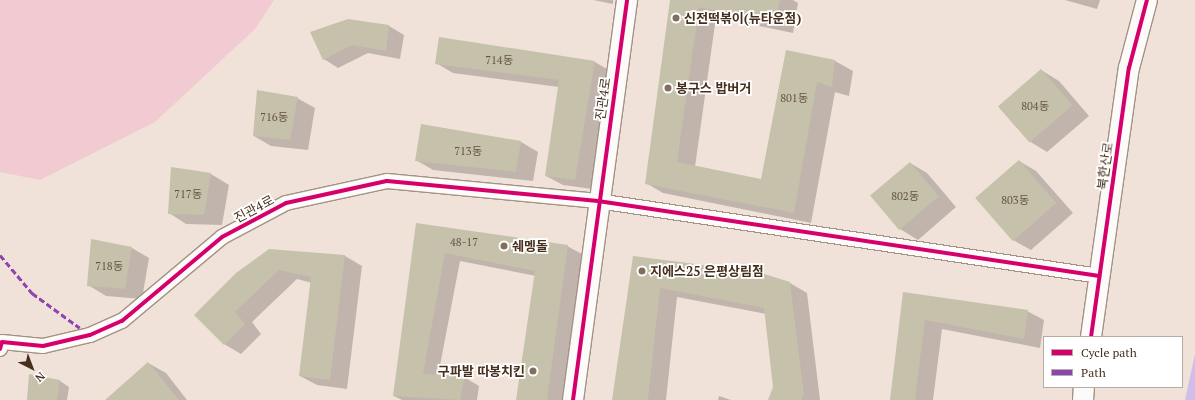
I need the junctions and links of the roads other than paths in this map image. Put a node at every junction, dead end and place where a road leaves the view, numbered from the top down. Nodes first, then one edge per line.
1 (627, 0) edge
2 (1147, 0) edge
3 (598, 201) junction
4 (1099, 276) junction
5 (1091, 336) edge
6 (1, 345) edge
7 (1084, 388) edge
8 (573, 400) edge
9 (1082, 400) edge

1 - 3 street, 진관4로
2 - 4 street, 북한산로
3 - 4 street
3 - 6 street, 진관4로
3 - 8 street, 진관4로
4 - 5 street, 북한산로
7 - 9 street

